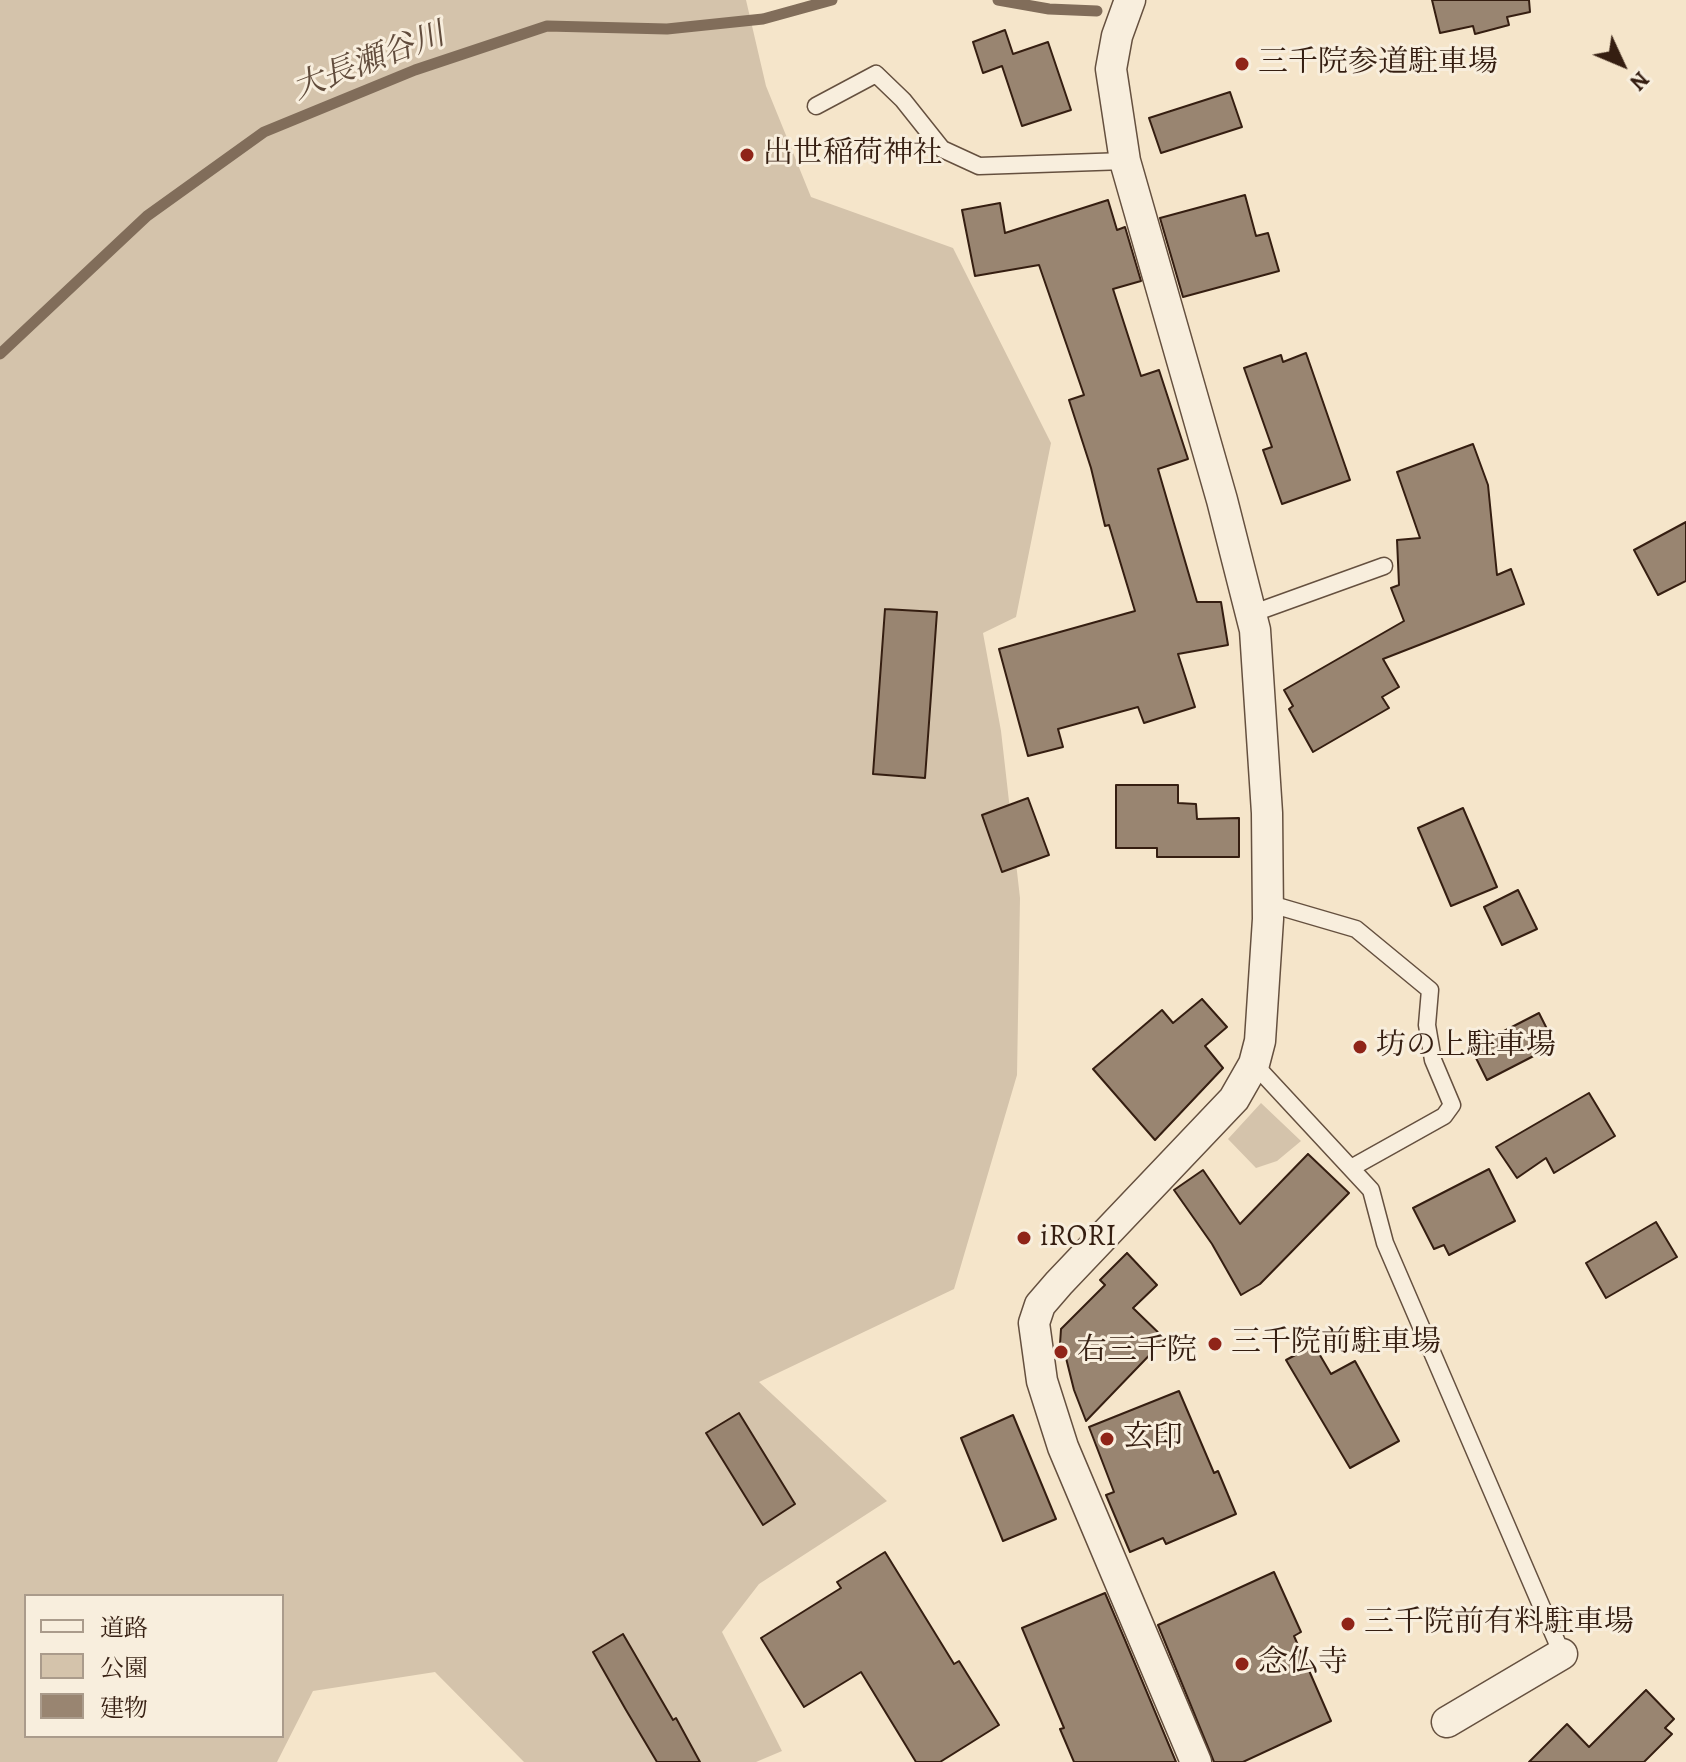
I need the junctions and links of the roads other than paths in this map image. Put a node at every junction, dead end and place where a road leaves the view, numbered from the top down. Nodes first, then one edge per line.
1 (1130, 0) edge
2 (816, 106) dead end
3 (1125, 161) junction
4 (1384, 566) dead end
5 (1251, 614) junction
6 (1267, 903) junction
7 (1254, 1064) junction
8 (1351, 1168) junction
9 (1562, 1654) joint
10 (1447, 1722) dead end
11 (1196, 1762) edge

1 - 3 street
2 - 3 lane
3 - 5 street
4 - 5 lane
5 - 6 street
6 - 7 street
6 - 8 lane
7 - 8 lane
7 - 11 street
8 - 9 lane
9 - 10 street

